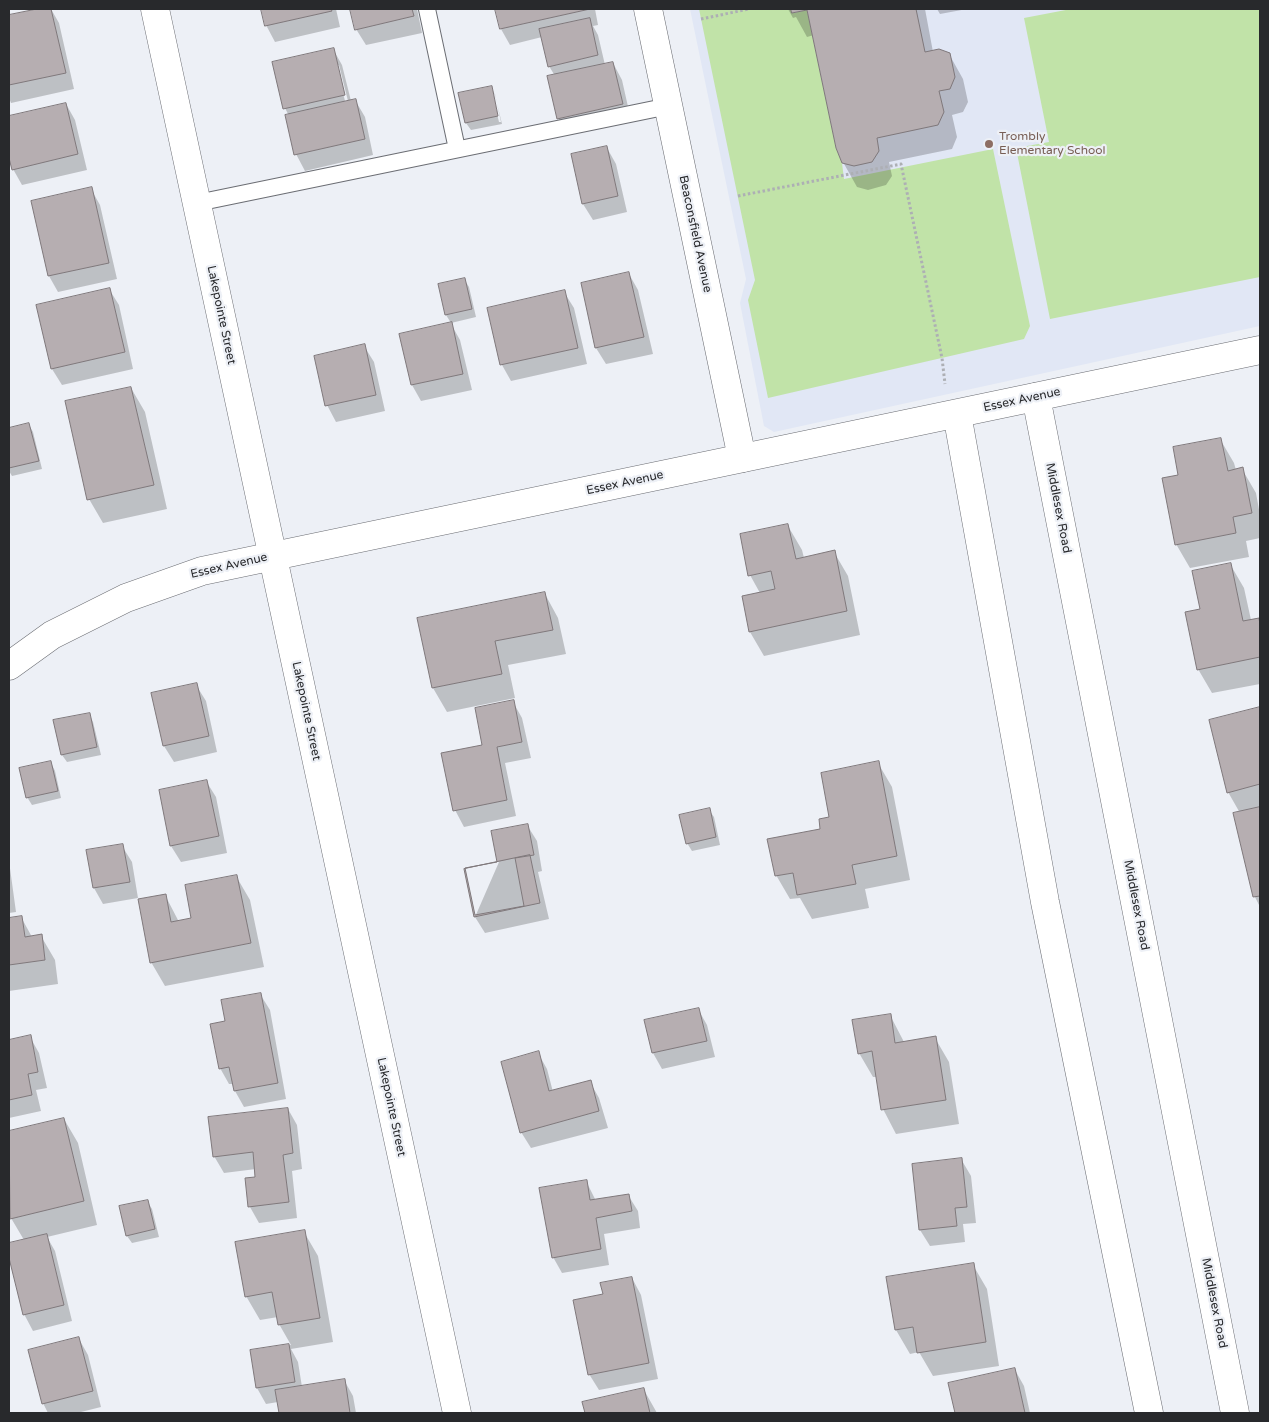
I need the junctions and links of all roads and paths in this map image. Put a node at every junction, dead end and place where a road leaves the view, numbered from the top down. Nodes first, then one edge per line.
1 (155, 9) edge
2 (427, 9) edge
3 (648, 9) edge
4 (749, 9) edge
5 (701, 19) dead end
6 (669, 106) junction
7 (457, 149) junction
8 (738, 196) dead end
9 (197, 203) junction
10 (1260, 350) edge
11 (1036, 397) junction
12 (952, 403) junction
13 (742, 458) junction
14 (272, 556) junction
15 (9, 666) edge
16 (457, 1413) edge
17 (1149, 1413) edge
18 (1235, 1413) edge

1 - 9 street, Lakepointe Street
2 - 7 lane
3 - 6 street, Beaconsfield Avenue
4 - 5 path
6 - 7 lane
6 - 13 street, Beaconsfield Avenue
7 - 9 lane
8 - 12 path
9 - 14 street, Lakepointe Street
10 - 11 street, Essex Avenue
11 - 12 street, Essex Avenue
11 - 18 street, Middlesex Road
12 - 13 street, Essex Avenue
12 - 17 street
13 - 14 street, Essex Avenue
14 - 15 street, Essex Avenue
14 - 16 street, Lakepointe Street

